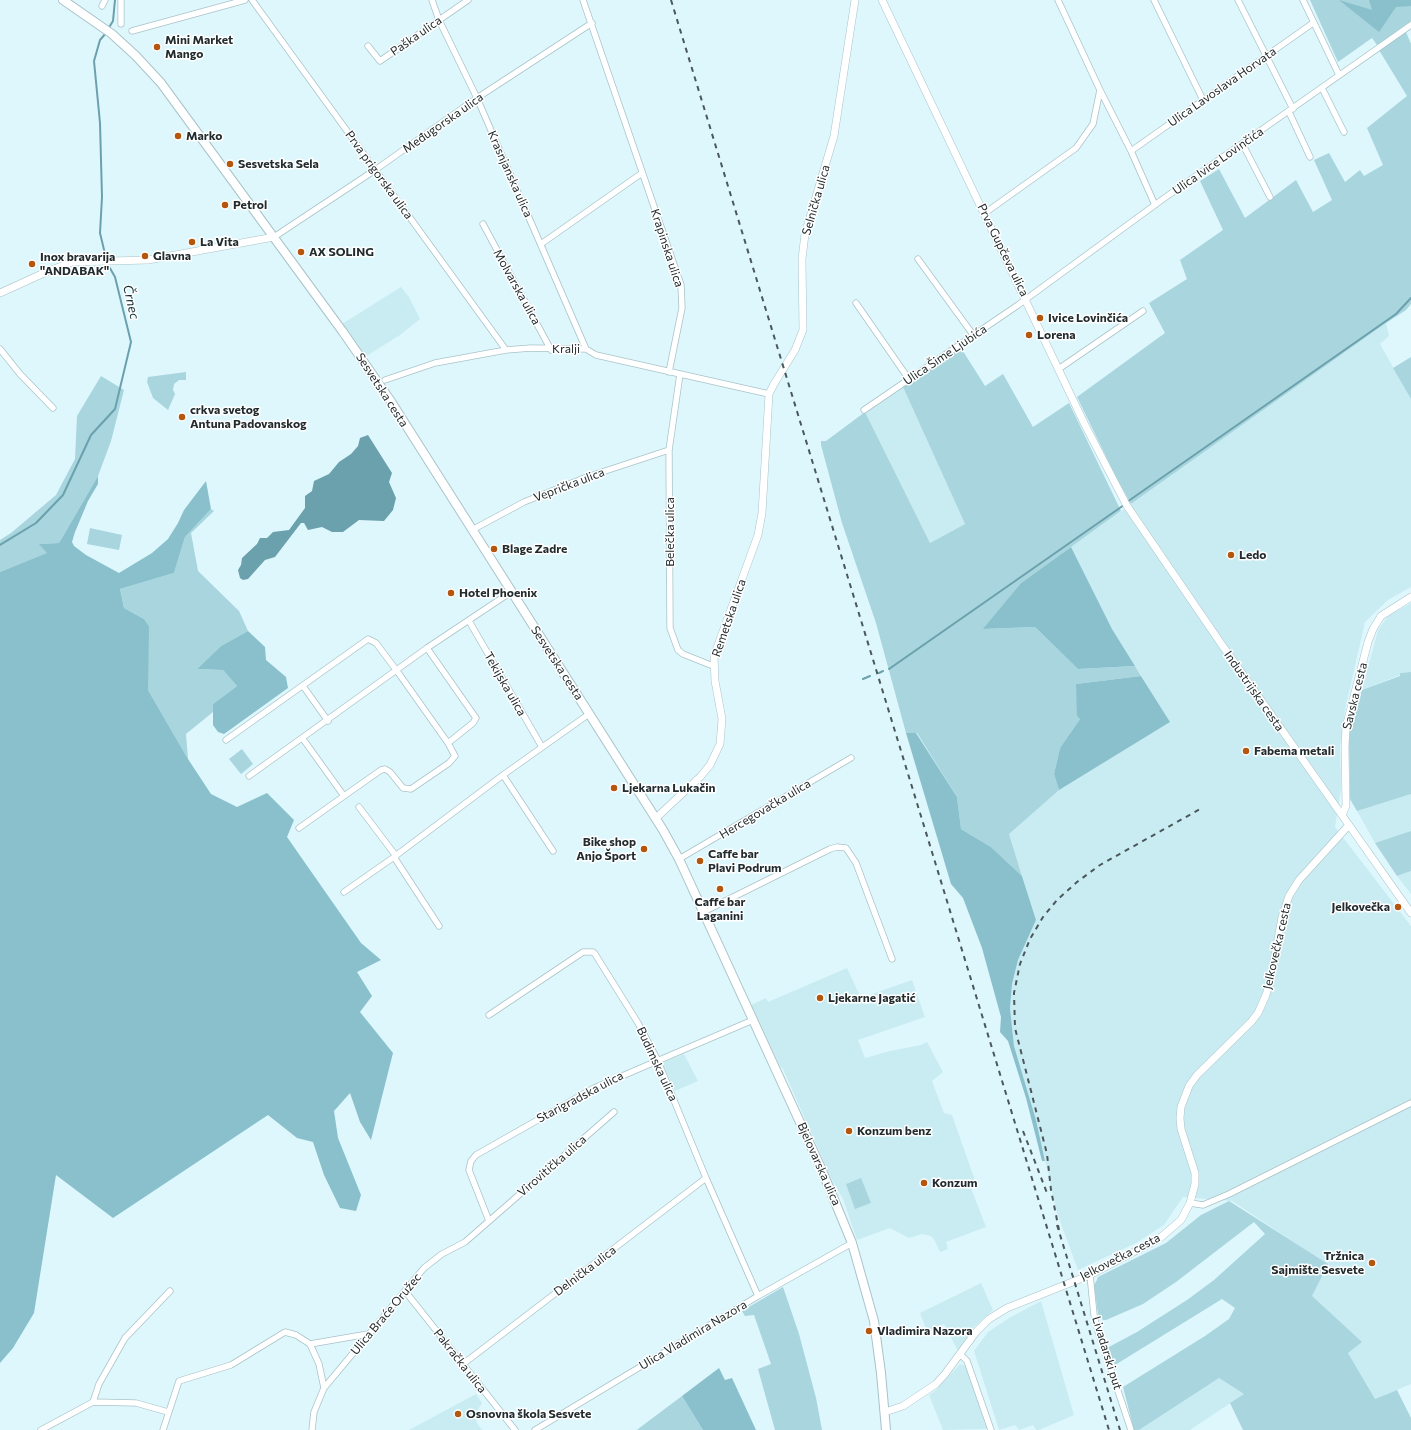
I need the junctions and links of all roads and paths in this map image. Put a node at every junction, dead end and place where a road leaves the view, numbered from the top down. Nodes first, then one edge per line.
1 (63, 0) edge
2 (121, 0) edge
3 (245, 0) edge
4 (252, 0) edge
5 (432, 0) edge
6 (468, 0) edge
7 (582, 0) edge
8 (855, 0) edge
9 (882, 0) edge
10 (1058, 0) edge
11 (1154, 0) edge
12 (1238, 0) edge
13 (1303, 0) edge
14 (439, 20) junction
15 (592, 23) junction
16 (1313, 23) junction
17 (121, 24) dead end
18 (1411, 25) edge
19 (132, 31) dead end
20 (368, 46) dead end
21 (1266, 57) junction
22 (1339, 75) junction
23 (1322, 88) junction
24 (1100, 90) junction
25 (477, 98) junction
26 (1203, 100) junction
27 (1291, 111) junction
28 (1344, 132) dead end
29 (1243, 144) junction
30 (1131, 151) junction
31 (1310, 157) dead end
32 (375, 170) junction
33 (642, 173) junction
34 (1270, 197) dead end
35 (1155, 206) junction
36 (985, 213) junction
37 (483, 224) dead end
38 (274, 237) junction
39 (541, 244) junction
40 (918, 259) dead end
41 (0, 293) edge
42 (1026, 299) junction
43 (856, 302) dead end
44 (1143, 311) dead end
45 (974, 336) junction
46 (0, 349) edge
47 (586, 349) junction
48 (506, 350) junction
49 (551, 350) junction
50 (1060, 368) junction
51 (668, 372) junction
52 (680, 374) junction
53 (910, 378) junction
54 (385, 380) dead end
55 (769, 394) junction
56 (53, 408) dead end
57 (864, 410) dead end
58 (669, 450) junction
59 (1125, 503) joint
60 (472, 530) junction
61 (511, 592) junction
62 (1411, 597) edge
63 (469, 621) junction
64 (427, 648) junction
65 (713, 666) junction
66 (397, 671) junction
67 (303, 686) junction
68 (589, 714) junction
69 (328, 721) junction
70 (303, 739) junction
71 (226, 740) dead end
72 (448, 743) junction
73 (542, 747) junction
74 (851, 758) dead end
75 (503, 775) junction
76 (249, 776) dead end
77 (344, 796) junction
78 (359, 807) dead end
79 (1342, 815) junction
80 (656, 818) junction
81 (1349, 825) junction
82 (299, 828) dead end
83 (553, 851) dead end
84 (395, 857) junction
85 (679, 859) junction
86 (344, 892) dead end
87 (703, 912) junction
88 (1411, 913) edge
89 (439, 926) dead end
90 (892, 959) dead end
91 (489, 1015) dead end
92 (753, 1020) junction
93 (657, 1059) junction
94 (1411, 1103) edge
95 (614, 1112) dead end
96 (706, 1178) junction
97 (1190, 1203) junction
98 (489, 1220) junction
99 (852, 1242) junction
100 (1090, 1274) junction
101 (170, 1291) dead end
102 (405, 1291) junction
103 (758, 1296) junction
104 (368, 1334) junction
105 (310, 1344) junction
106 (960, 1354) junction
107 (463, 1364) junction
108 (324, 1388) junction
109 (93, 1402) junction
110 (168, 1412) junction
111 (885, 1412) junction
112 (41, 1430) edge
113 (163, 1430) edge
114 (312, 1430) edge
115 (515, 1430) edge
116 (535, 1430) edge
117 (886, 1430) edge
118 (991, 1430) edge
119 (1131, 1430) edge

1 - 38 main road, Sesvetska cesta
2 - 17 street
3 - 19 street
4 - 32 street, Prva prigorska ulica
5 - 14 street, Krasnjanska ulica
6 - 14 street, Paška ulica
7 - 15 street
8 - 55 street, Selnička ulica
9 - 36 street, Prva Gupčeva ulica
10 - 24 street
11 - 26 street
12 - 21 street
13 - 16 street
14 - 20 street, Paška ulica
14 - 25 street, Krasnjanska ulica
15 - 25 street, Međugorska ulica
15 - 33 street, Krapinska ulica
16 - 21 street, Ulica Lavoslava Horvata
16 - 22 street
18 - 22 street, Ulica Ivice Lovinčića
21 - 26 street, Ulica Lavoslava Horvata
21 - 27 street
22 - 23 street, Ulica Ivice Lovinčića
23 - 27 street, Ulica Ivice Lovinčića
23 - 28 street
24 - 30 street
24 - 36 street
25 - 32 street, Međugorska ulica
25 - 39 street, Krasnjanska ulica
26 - 30 street, Ulica Lavoslava Horvata
27 - 29 street, Ulica Ivice Lovinčića
27 - 31 street
29 - 34 street
29 - 35 street, Ulica Ivice Lovinčića
30 - 35 street
32 - 38 street, Međugorska ulica
32 - 48 street, Prva prigorska ulica
33 - 39 street
33 - 51 street, Krapinska ulica
35 - 42 street, Ulica Ivice Lovinčića
36 - 42 street, Prva Gupčeva ulica
37 - 49 street, Molvarska ulica
38 - 41 street
38 - 60 main road, Sesvetska cesta
39 - 47 street, Krasnjanska ulica
40 - 45 street
42 - 45 street, Ulica Šime Ljubića
42 - 50 street, Prva Gupčeva ulica
43 - 53 street
44 - 50 street
45 - 53 street, Ulica Šime Ljubića
46 - 56 street
47 - 49 street, Kralji
47 - 51 street, Kralji
48 - 49 street, Kralji
48 - 54 street, Kralji
50 - 59 street, Prva Gupčeva ulica
51 - 52 street, Kralji
52 - 55 street, Kralji
52 - 58 street, Belečka ulica
53 - 57 street, Ulica Šime Ljubića
55 - 65 street, Remetska ulica
58 - 60 street, Veprička ulica
58 - 65 street, Belečka ulica
59 - 79 street, Industrijska cesta
60 - 61 main road, Sesvetska cesta
61 - 63 street
61 - 68 main road, Sesvetska cesta
62 - 79 street, Savska cesta
63 - 64 street
63 - 73 street, Tekijska ulica
64 - 66 street
64 - 72 street
65 - 80 street, Remetska ulica
66 - 67 street
66 - 69 street
66 - 72 street
67 - 69 street
67 - 71 street
68 - 73 street
68 - 80 main road, Sesvetska cesta
69 - 70 street
70 - 76 street
70 - 77 street
72 - 77 street
73 - 75 street
74 - 85 street, Hercegovačka ulica
75 - 83 street
75 - 84 street
77 - 82 street
78 - 84 street
79 - 81 street, Industrijska cesta
80 - 85 main road, Bjelovarska ulica
81 - 88 street, Industrijska cesta
81 - 97 street, Jelkovečka cesta
84 - 86 street
84 - 89 street
85 - 87 main road, Bjelovarska ulica
87 - 90 street
87 - 92 main road, Bjelovarska ulica
91 - 93 street, Budimska ulica
92 - 93 street, Starigradska ulica
92 - 99 main road, Bjelovarska ulica
93 - 96 street, Budimska ulica
93 - 98 street, Starigradska ulica
94 - 97 street
95 - 98 street, Virovitička ulica
96 - 103 street, Budimska ulica
96 - 107 street, Delnička ulica
97 - 100 street, Jelkovečka cesta
98 - 102 street, Ulica Braće Oružec
99 - 103 street, Ulica Vladimira Nazora
99 - 111 main road, Bjelovarska ulica
100 - 106 street, Jelkovečka cesta
100 - 119 street, Livadarski put
101 - 109 street
102 - 104 street, Ulica Braće Oružec
102 - 107 street, Pakračka ulica
103 - 116 street, Ulica Vladimira Nazora
104 - 105 street
104 - 108 street, Ulica Braće Oružec
105 - 108 street
105 - 110 street
106 - 111 street, Jelkovečka cesta
106 - 118 street
107 - 115 street, Pakračka ulica
108 - 114 street, Ulica Braće Oružec
109 - 110 street
109 - 112 street
110 - 113 street
111 - 117 main road, Bjelovarska ulica

